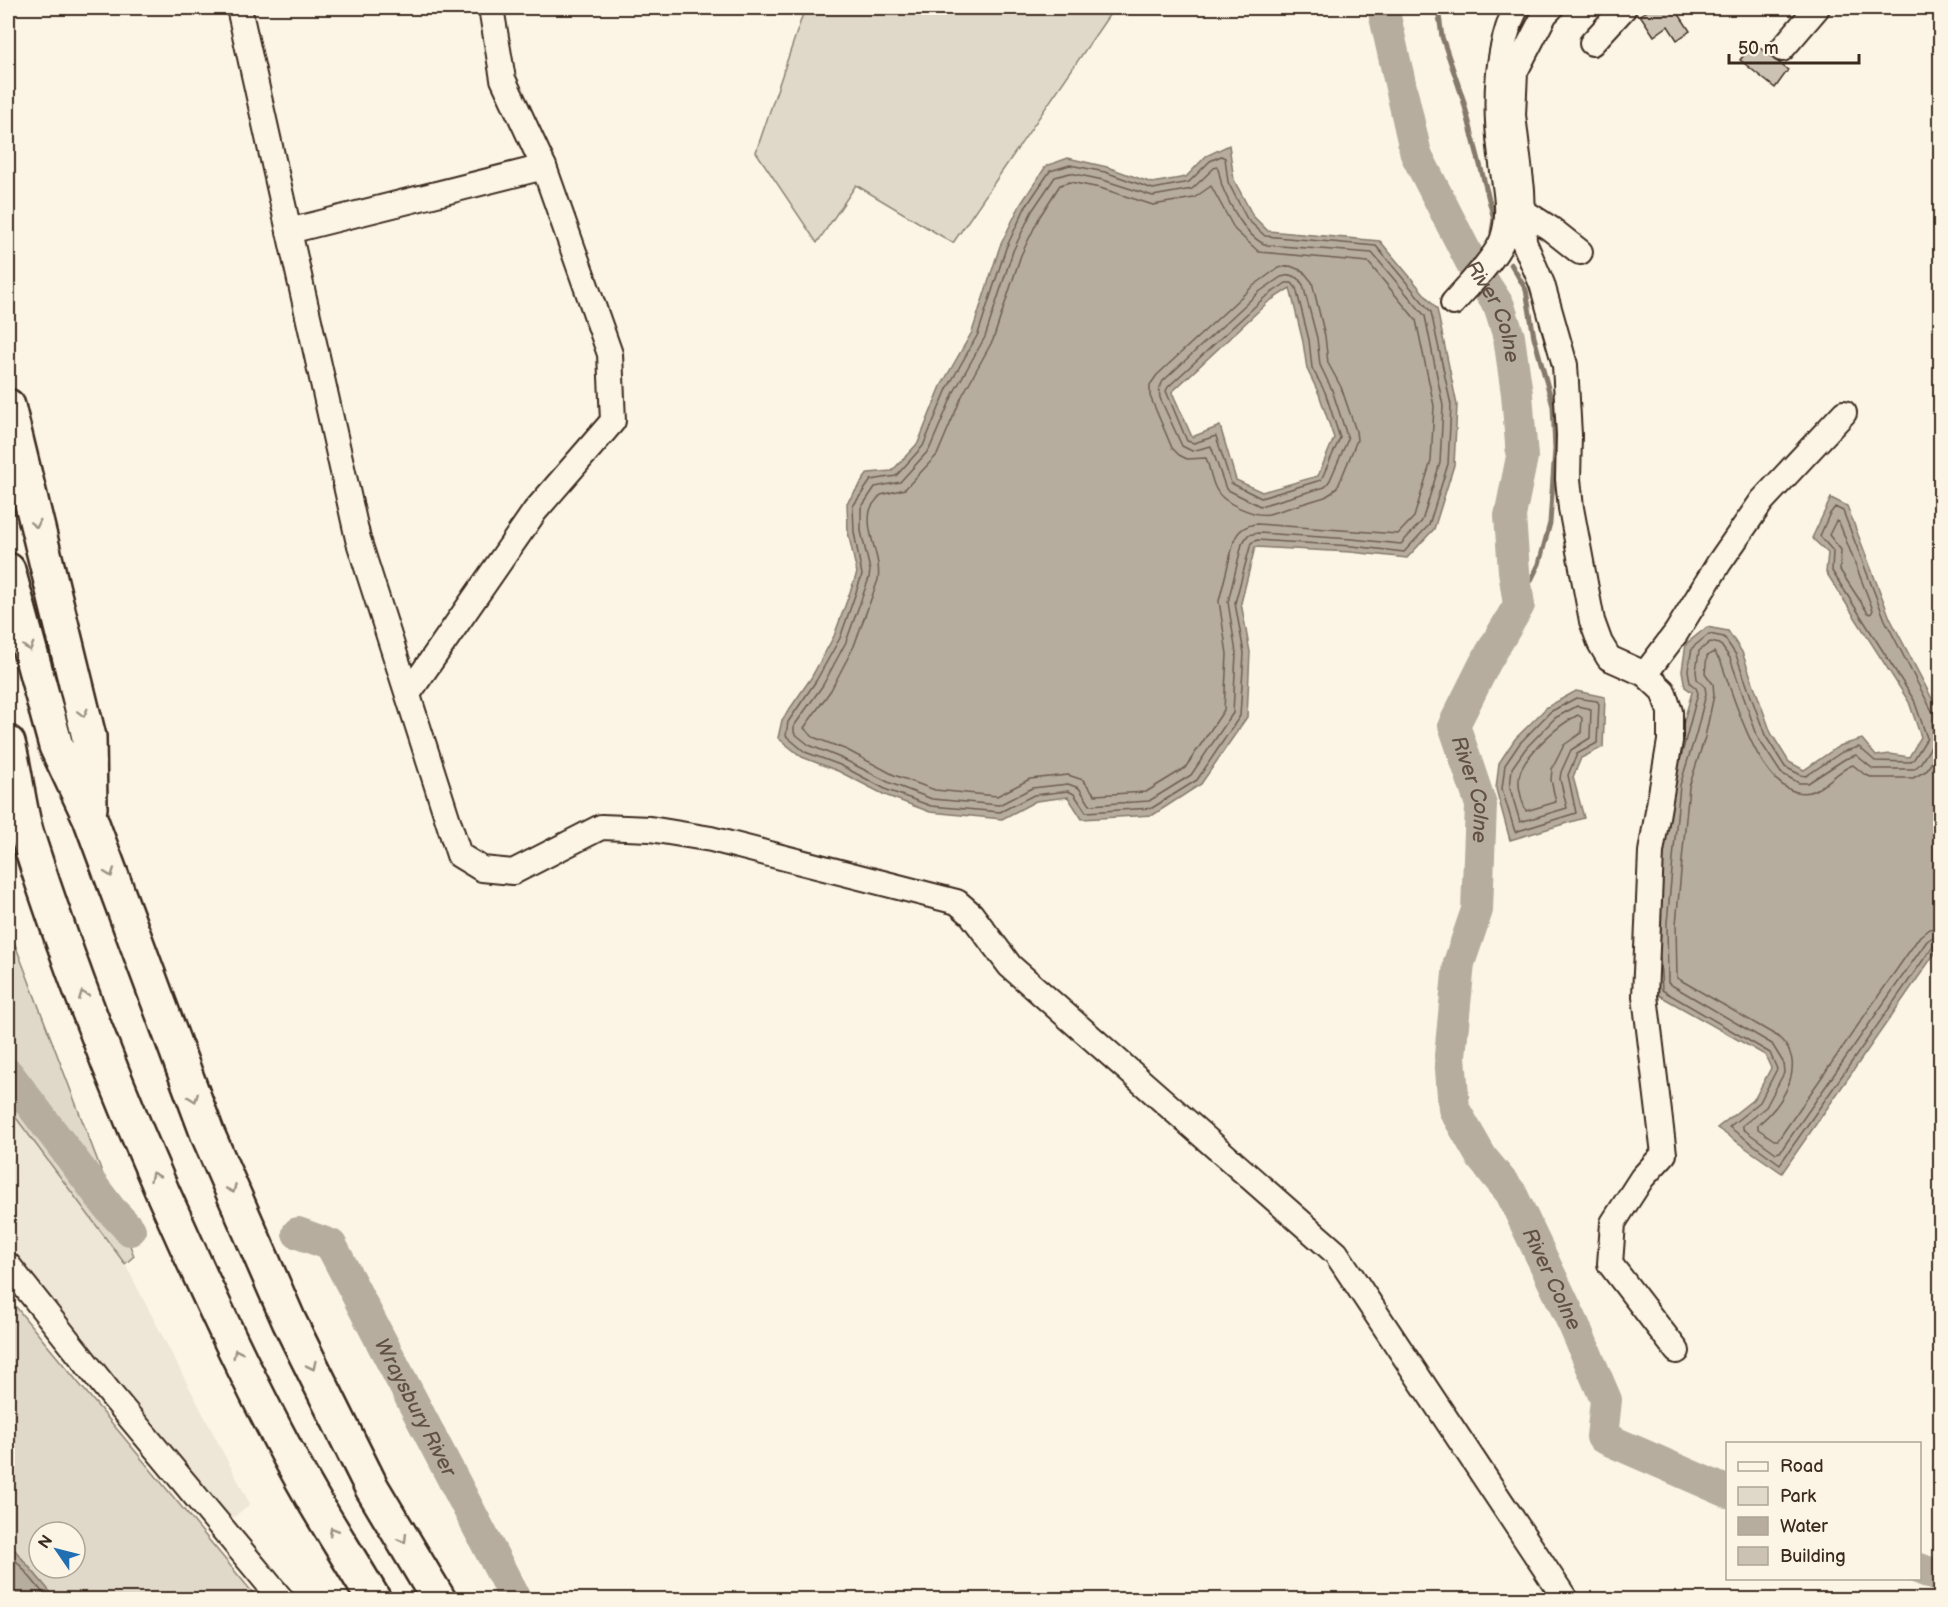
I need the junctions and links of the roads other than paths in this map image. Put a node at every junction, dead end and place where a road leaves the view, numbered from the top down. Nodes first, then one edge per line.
1 (239, 8) edge
2 (491, 8) edge
3 (1516, 8) edge
4 (1551, 8) edge
5 (1624, 8) edge
6 (1824, 9) edge
7 (1592, 43) dead end
8 (1782, 48) dead end
9 (544, 167) junction
10 (1522, 211) junction
11 (289, 231) junction
12 (1580, 252) dead end
13 (1457, 298) dead end
14 (8, 406) edge
15 (1844, 413) dead end
16 (8, 570) edge
17 (1645, 674) junction
18 (408, 694) junction
19 (8, 743) edge
20 (90, 818) junction
21 (17, 819) edge
22 (8, 1264) edge
23 (1677, 1351) dead end
24 (282, 1599) edge
25 (374, 1599) edge
26 (439, 1599) edge
27 (1566, 1599) edge

1 - 11 street
2 - 9 street
3 - 13 street
4 - 10 street
5 - 7 street
6 - 8 street
9 - 11 street
9 - 18 street
10 - 12 street
10 - 17 street
11 - 18 street
14 -> 20 highway
15 - 17 street
16 -> 20 highway
17 - 23 street
18 - 27 street
19 - 21 highway
20 -> 26 highway
25 -> 21 highway
22 - 24 street

